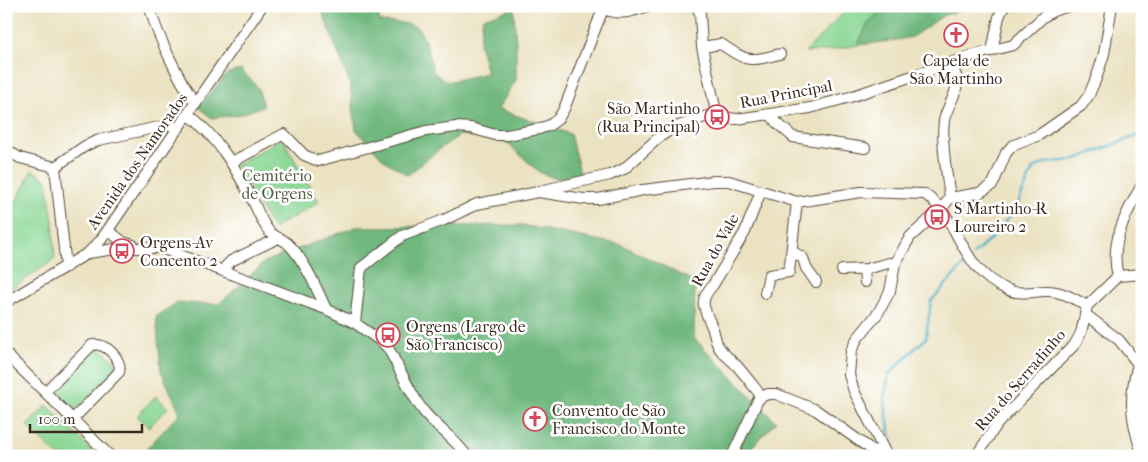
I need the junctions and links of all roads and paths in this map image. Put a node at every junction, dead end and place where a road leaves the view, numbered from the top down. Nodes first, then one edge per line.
1 (150, 6) edge
2 (648, 6) edge
3 (696, 6) edge
4 (1004, 6) edge
5 (1069, 6) edge
6 (1112, 6) edge
7 (262, 7) edge
8 (600, 8) edge
9 (702, 47) junction
10 (992, 51) junction
11 (780, 54) dead end
12 (941, 66) junction
13 (196, 104) junction
14 (719, 112) junction
15 (188, 114) junction
16 (771, 115) junction
17 (179, 128) junction
18 (865, 148) dead end
19 (6, 150) edge
20 (232, 162) junction
21 (55, 167) junction
22 (1142, 185) edge
23 (761, 191) junction
24 (538, 192) junction
25 (950, 198) junction
26 (797, 202) junction
27 (941, 209) junction
28 (109, 231) junction
29 (278, 238) junction
30 (101, 240) junction
31 (142, 247) junction
32 (122, 248) junction
33 (792, 251) junction
34 (88, 253) junction
35 (895, 264) junction
36 (66, 268) junction
37 (842, 270) dead end
38 (864, 270) junction
39 (224, 271) junction
40 (1142, 274) edge
41 (1118, 276) junction
42 (816, 282) dead end
43 (865, 282) dead end
44 (765, 293) dead end
45 (6, 302) edge
46 (326, 309) junction
47 (1086, 310) junction
48 (355, 323) junction
49 (6, 354) edge
50 (45, 392) junction
51 (762, 397) junction
52 (73, 419) junction
53 (886, 454) edge
54 (1142, 454) edge
55 (110, 456) edge
56 (467, 456) edge
57 (732, 456) edge
58 (976, 456) edge

1 - 13 street
2 - 8 street
3 - 9 street, Rua Principal
4 - 10 street
5 - 10 street, Rua Principal
6 - 25 street
7 - 13 street, Avenida dos Namorados
8 - 20 street
9 - 11 street
9 - 14 street, Rua Principal
10 - 12 street, Rua Principal
12 - 16 street, Rua Principal
12 - 25 street
13 - 15 street, Avenida dos Namorados
14 - 16 street, Rua Principal
14 - 24 street
15 - 17 street, Avenida dos Namorados
15 - 20 street
16 - 18 street
17 - 21 street
17 - 28 street, Avenida dos Namorados
19 - 21 street
20 - 29 street
21 - 36 street
22 - 41 street
23 - 24 street
23 - 26 street
23 - 51 street, Rua do Vale
24 - 48 street
25 - 27 street
26 - 27 street
26 - 33 street
27 - 35 street
27 - 47 street
28 - 30 street, Avenida dos Namorados
28 - 31 street
29 - 39 street
29 - 46 street
30 - 32 street
30 - 34 street, Avenida dos Namorados
31 - 32 street
31 - 39 street
32 - 34 street
33 - 42 street
33 - 44 street
34 - 36 street, Avenida dos Namorados
35 - 38 street
35 - 53 street
36 - 45 street, Avenida dos Namorados
37 - 38 street
38 - 43 street
39 - 46 street
40 - 41 street
41 - 47 street
46 - 48 street
47 - 54 street
47 - 58 street, Rua do Serradinho
48 - 56 street
49 - 50 street
50 - 52 street
50 - 52 street
51 - 53 street
51 - 57 street
52 - 55 street

